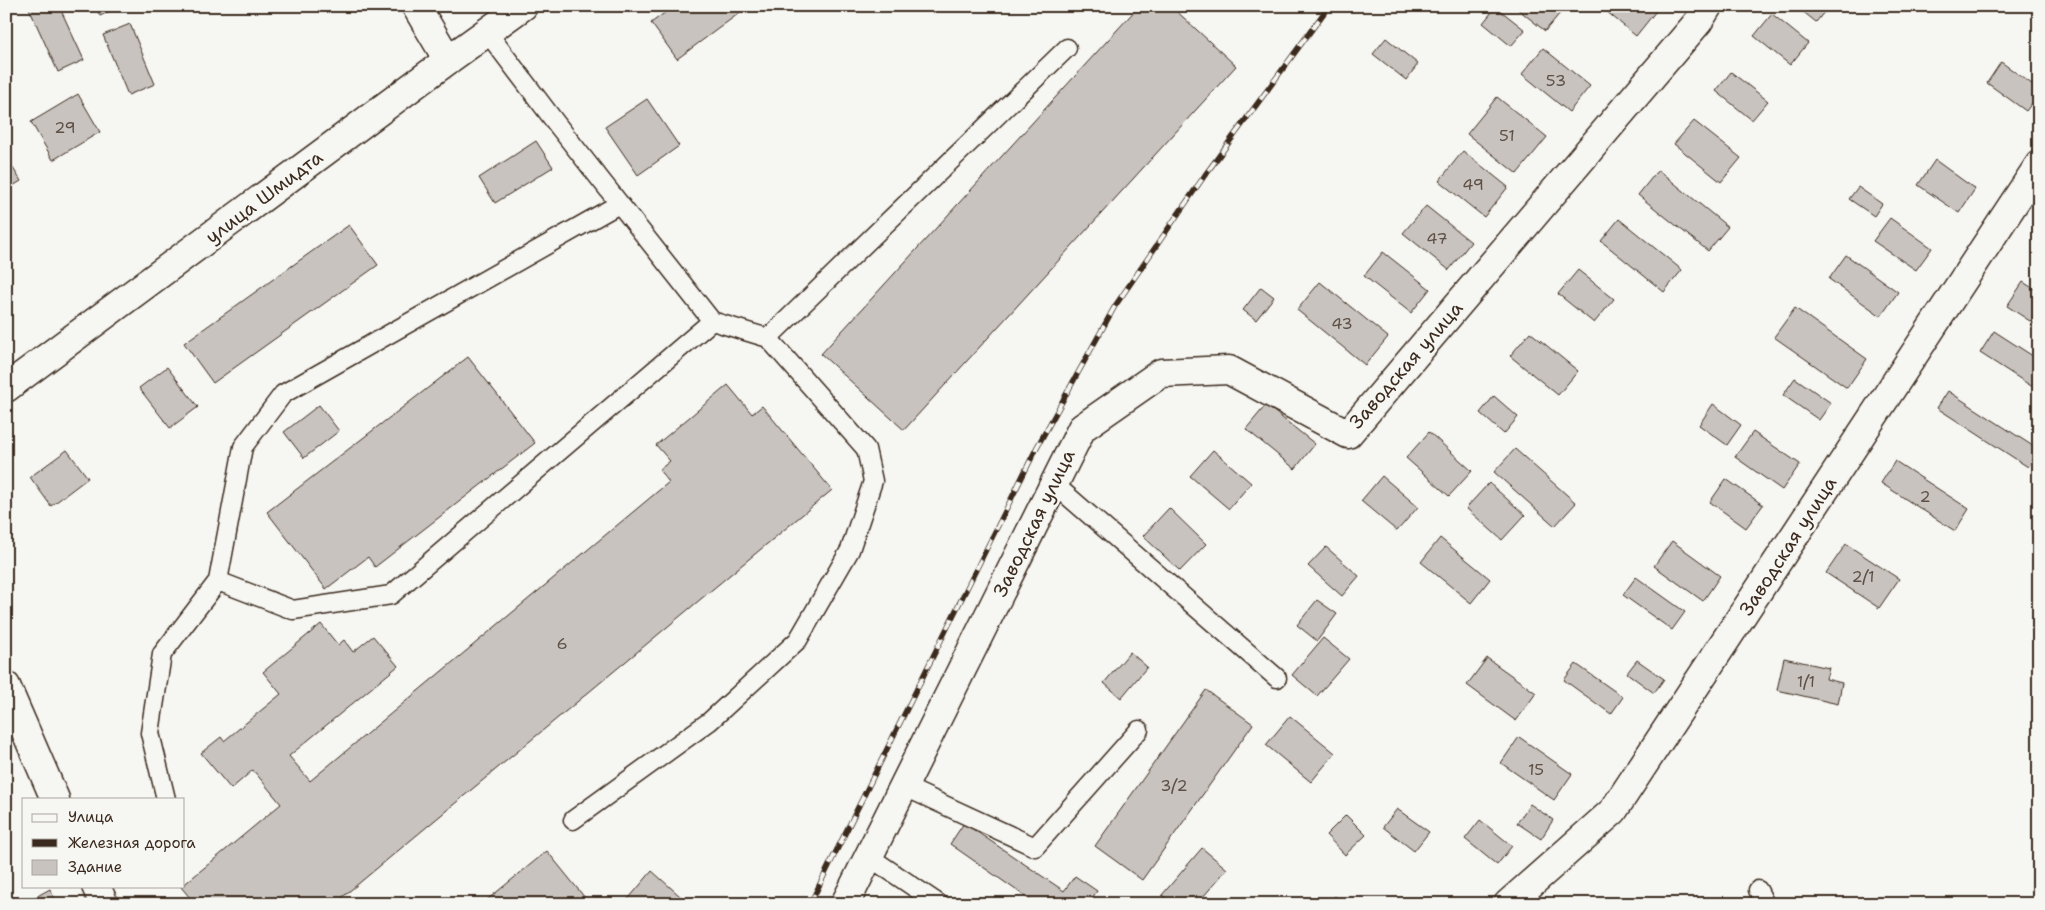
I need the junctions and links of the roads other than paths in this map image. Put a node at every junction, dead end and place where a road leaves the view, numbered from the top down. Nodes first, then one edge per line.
1 (416, 6) edge
2 (523, 6) edge
3 (1708, 6) edge
4 (487, 32) junction
5 (1066, 48) dead end
6 (448, 60) junction
7 (2039, 165) edge
8 (619, 204) junction
9 (712, 321) junction
10 (768, 338) junction
11 (6, 388) edge
12 (1054, 484) junction
13 (218, 581) junction
14 (1277, 678) dead end
15 (6, 686) edge
16 (1139, 730) dead end
17 (904, 786) junction
18 (56, 798) edge
19 (166, 798) edge
20 (573, 820) dead end
21 (868, 856) junction
22 (97, 888) edge
23 (104, 904) edge
24 (845, 904) edge
25 (939, 904) edge
26 (1508, 904) edge

1 - 6 street
2 - 4 street, улица Шмидта
3 - 12 street, Заводская улица
4 - 6 street, улица Шмидта
4 - 8 lane
5 - 10 lane
6 - 11 street, улица Шмидта
7 - 26 street, Заводская улица
8 - 9 lane
8 - 13 lane
9 - 10 lane
9 - 13 lane
10 - 20 lane
12 - 14 lane
12 - 17 street, Заводская улица
13 - 19 lane
15 - 18 street
16 - 17 lane
17 - 21 street, Заводская улица
21 - 24 street, Заводская улица
21 - 25 lane
22 - 23 street

